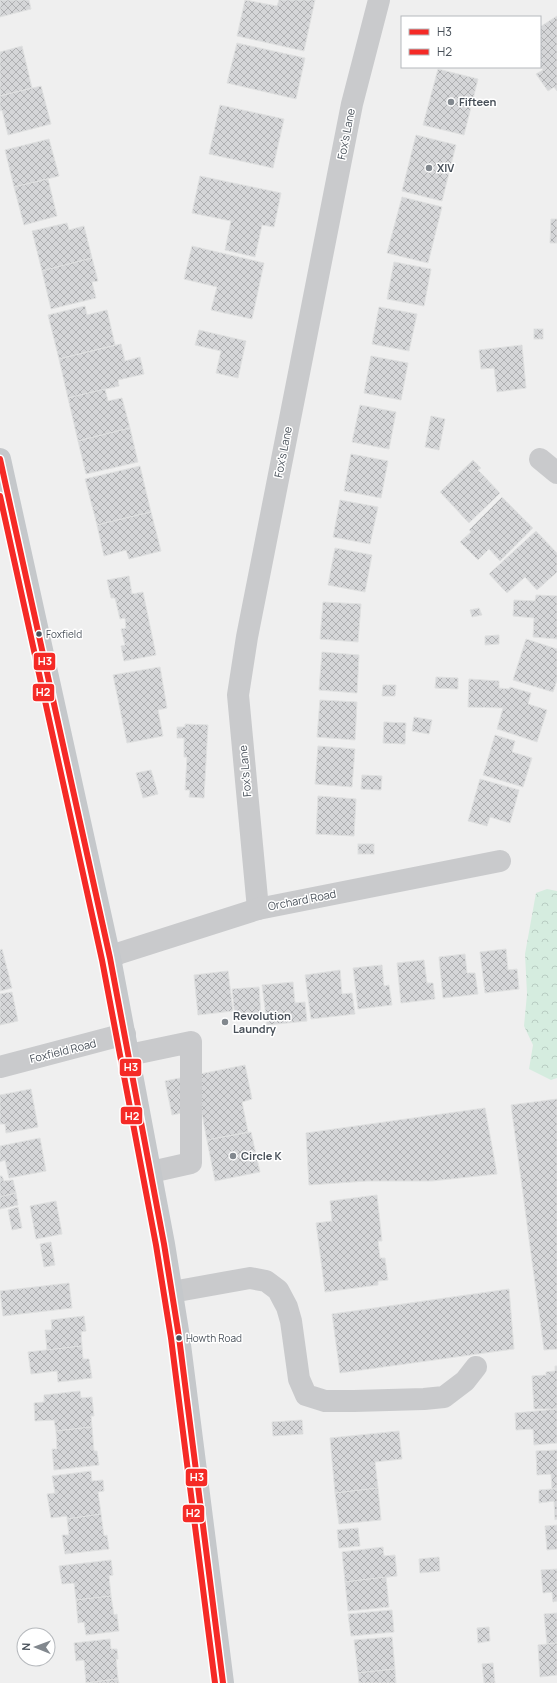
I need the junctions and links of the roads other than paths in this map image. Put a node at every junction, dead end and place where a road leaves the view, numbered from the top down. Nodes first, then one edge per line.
1 (379, 0) edge
2 (0, 458) edge
3 (540, 459) dead end
4 (557, 473) edge
5 (500, 861) dead end
6 (258, 909) junction
7 (110, 958) junction
8 (127, 1044) junction
9 (0, 1067) edge
10 (151, 1172) junction
11 (172, 1292) junction
12 (476, 1367) dead end
13 (223, 1683) edge

1 - 6 street, Fox's Lane
2 - 7 main road
3 - 4 street
5 - 6 street, Orchard Road
6 - 7 street, Orchard Road
7 - 8 main road
8 - 9 street, Foxfield Road
8 - 10 main road
8 - 10 street, Foxfield Road
10 - 11 main road
11 - 12 street
11 - 13 main road

